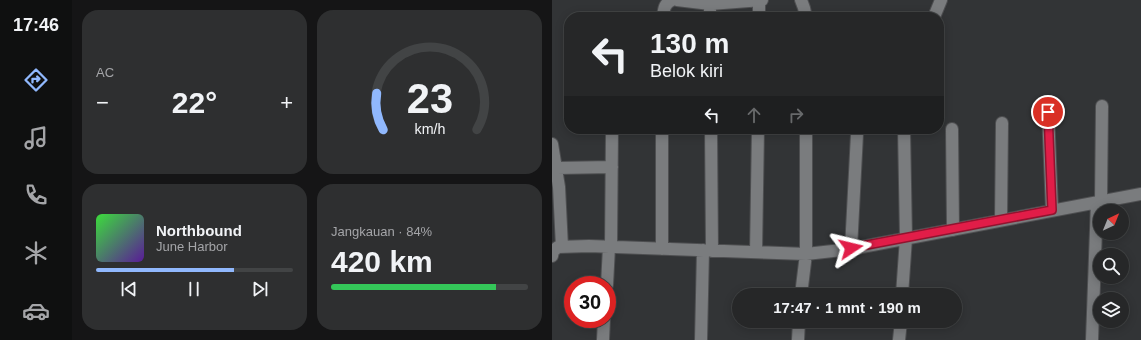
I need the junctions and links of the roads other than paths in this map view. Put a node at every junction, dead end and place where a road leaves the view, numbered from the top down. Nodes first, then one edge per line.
1 (672, 0) edge
2 (677, 0) edge
3 (758, 0) edge
4 (801, 0) edge
5 (941, 0) edge
6 (710, 4) junction
7 (664, 12) edge
8 (710, 12) edge
9 (759, 12) edge
10 (805, 12) edge
11 (936, 12) edge
12 (1102, 106) dead end
13 (1048, 112) dead end
14 (1002, 123) dead end
15 (952, 129) dead end
16 (612, 134) edge
17 (662, 134) edge
18 (711, 134) edge
19 (758, 134) edge
20 (806, 134) edge
21 (857, 134) dead end
22 (904, 134) edge
23 (552, 144) edge
24 (612, 167) junction
25 (557, 168) junction
26 (1141, 194) edge
27 (1099, 202) junction
28 (1052, 210) junction
29 (1001, 220) junction
30 (953, 230) junction
31 (906, 238) junction
32 (562, 247) junction
33 (610, 247) junction
34 (851, 248) junction
35 (662, 249) junction
36 (707, 250) junction
37 (756, 252) junction
38 (806, 254) junction
39 (552, 256) edge
40 (608, 276) edge
41 (802, 288) edge
42 (902, 288) edge
43 (604, 328) edge
44 (799, 328) edge
45 (901, 328) edge
46 (603, 340) edge
47 (701, 340) edge
48 (798, 340) edge
49 (900, 340) edge
50 (1092, 340) edge

1 - 7 street
2 - 6 street
3 - 6 street
3 - 9 street
4 - 10 street
5 - 11 street
6 - 8 street
12 - 27 street
13 - 28 street
14 - 29 street
15 - 30 street
16 - 24 street
17 - 35 street
18 - 36 street
19 - 37 street
20 - 38 street
21 - 34 street
22 - 31 street
23 - 25 street
24 - 25 street
24 - 33 street
25 - 32 street
26 - 27 street
27 - 28 street
27 - 50 street
28 - 29 street
29 - 30 street
30 - 31 street
31 - 34 street
31 - 42 street
32 - 33 street
32 - 39 street
33 - 35 street
33 - 40 street
34 - 38 street
35 - 36 street
36 - 37 street
36 - 47 street
37 - 38 street
38 - 41 street
43 - 46 street
44 - 48 street
45 - 49 street

